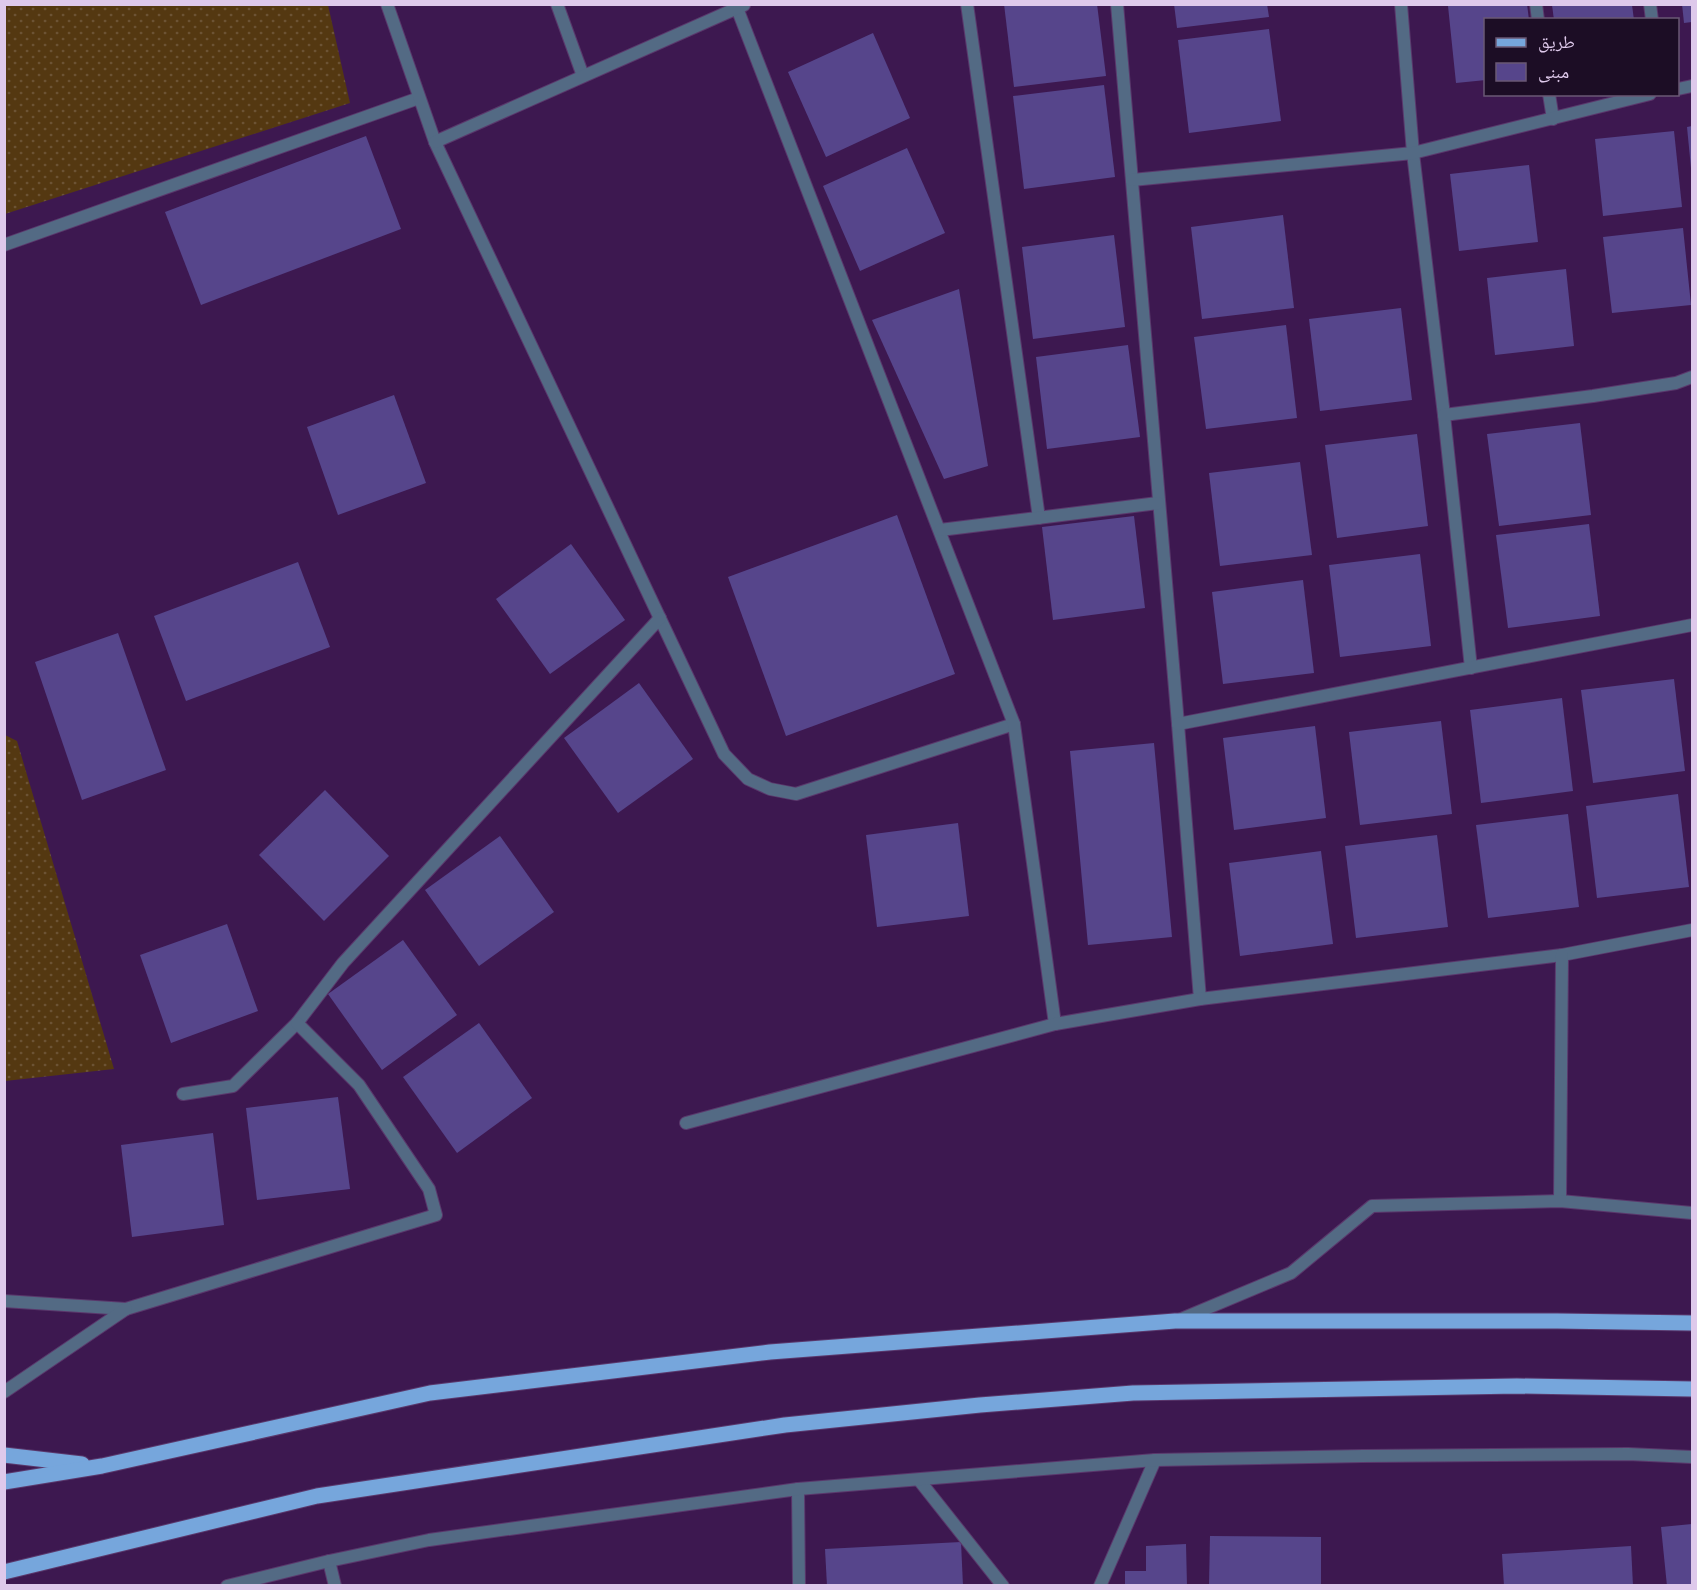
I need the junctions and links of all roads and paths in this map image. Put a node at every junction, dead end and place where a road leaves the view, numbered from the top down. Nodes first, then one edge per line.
1 (387, 4) edge
2 (557, 4) edge
3 (967, 4) edge
4 (1117, 4) edge
5 (1401, 4) edge
6 (741, 6) edge
7 (583, 76) junction
8 (1549, 96) edge
9 (1642, 96) edge
10 (419, 98) junction
11 (1552, 119) junction
12 (435, 142) junction
13 (1413, 153) junction
14 (1132, 180) junction
15 (4, 245) edge
16 (1692, 377) edge
17 (1444, 415) junction
18 (1158, 503) junction
19 (1039, 518) junction
20 (939, 530) junction
21 (660, 618) junction
22 (1692, 625) edge
23 (1472, 668) junction
24 (1014, 724) junction
25 (1178, 724) junction
26 (1692, 930) edge
27 (1562, 955) junction
28 (1200, 999) junction
29 (297, 1023) junction
30 (1055, 1024) junction
31 (183, 1094) dead end
32 (686, 1123) dead end
33 (1560, 1201) junction
34 (1692, 1213) edge
35 (4, 1301) edge
36 (126, 1309) junction
37 (1175, 1321) junction
38 (1692, 1323) edge
39 (1692, 1389) edge
40 (4, 1392) edge
41 (4, 1455) edge
42 (1692, 1457) edge
43 (1155, 1460) junction
44 (102, 1466) junction
45 (919, 1480) junction
46 (4, 1482) edge
47 (798, 1489) junction
48 (329, 1561) junction
49 (4, 1572) edge
50 (227, 1586) edge
51 (335, 1586) edge
52 (799, 1586) edge
53 (1003, 1586) edge
54 (1100, 1586) edge

1 - 10 street
2 - 7 street
3 - 19 street
4 - 14 street
5 - 13 street
6 - 7 street
6 - 20 street
7 - 12 street
8 - 11 street
9 - 11 street
10 - 12 street
10 - 15 street
11 - 13 street
12 - 21 street
13 - 14 street
13 - 17 street
14 - 18 street
16 - 17 street
17 - 23 street
18 - 19 street
18 - 25 street
19 - 20 street
20 - 24 street
21 - 24 street
21 - 29 street
22 - 23 street
23 - 25 street
24 - 30 street
25 - 28 street
26 - 27 street
27 - 28 street
27 - 33 street
28 - 30 street
29 - 31 street
29 - 36 street
30 - 32 street
33 - 34 street
33 - 37 street
35 - 36 street
36 - 40 street
37 - 38 main road
37 - 44 main road
39 - 49 main road
41 - 44 main road
42 - 43 street
43 - 45 street
43 - 54 street
44 - 46 main road
45 - 47 street
45 - 53 street
47 - 48 street
47 - 52 street
48 - 50 street
48 - 51 street

